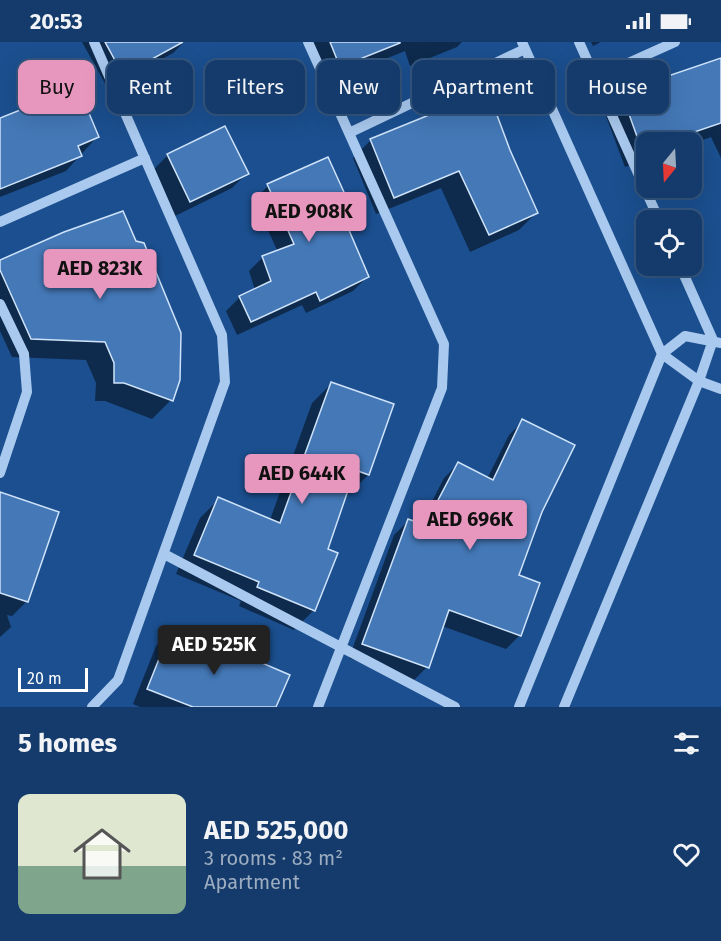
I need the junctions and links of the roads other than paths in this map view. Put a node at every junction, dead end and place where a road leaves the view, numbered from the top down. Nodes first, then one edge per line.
1 (94, 42) edge
2 (308, 42) edge
3 (579, 42) edge
4 (675, 42) edge
5 (523, 45) edge
6 (587, 60) edge
7 (635, 60) edge
8 (611, 114) edge
9 (349, 133) junction
10 (145, 158) junction
11 (654, 210) edge
12 (0, 222) edge
13 (685, 276) edge
14 (0, 304) edge
15 (717, 341) edge
16 (662, 354) junction
17 (699, 381) junction
18 (721, 389) edge
19 (0, 474) edge
20 (164, 554) junction
21 (341, 646) junction
22 (92, 707) edge
23 (318, 707) edge
24 (455, 707) edge
25 (519, 707) edge
26 (564, 707) edge

1 - 10 street
2 - 9 street
3 - 6 street
4 - 7 street
5 - 9 street
5 - 16 street
8 - 11 street
9 - 21 street
10 - 12 street
10 - 20 street
13 - 15 street
14 - 19 street
15 - 16 street
15 - 17 street
16 - 17 street
16 - 25 street
17 - 18 street
17 - 26 street
20 - 21 street
20 - 22 street
21 - 23 street
21 - 24 street

